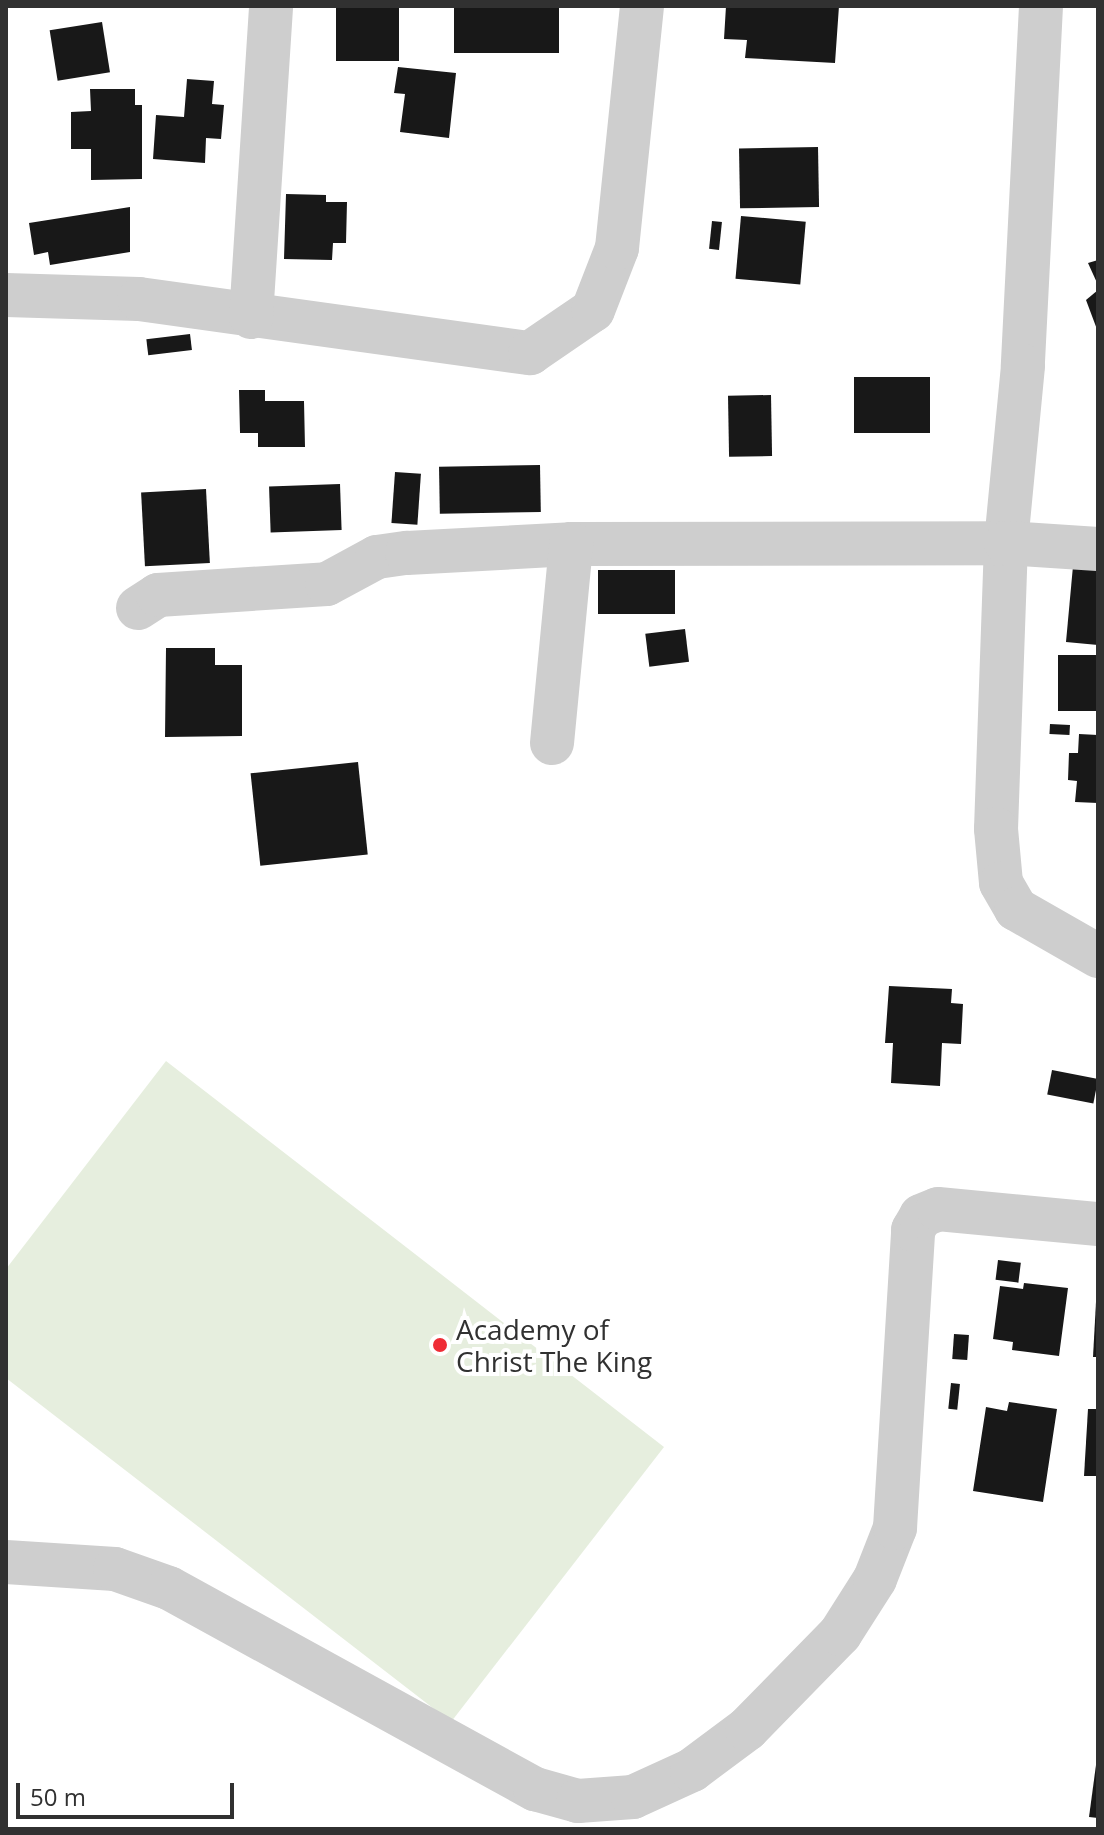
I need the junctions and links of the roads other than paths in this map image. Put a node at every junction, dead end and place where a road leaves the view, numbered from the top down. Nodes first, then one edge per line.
1 (271, 6) edge
2 (642, 6) edge
3 (1041, 6) edge
4 (6, 295) edge
5 (251, 317) junction
6 (1006, 543) junction
7 (571, 544) junction
8 (1098, 549) edge
9 (138, 608) dead end
10 (552, 743) dead end
11 (1096, 953) edge
12 (1098, 1224) edge
13 (6, 1562) edge

1 - 5 street
2 - 5 street
3 - 6 street
4 - 5 street
6 - 7 street
6 - 8 street
6 - 11 street
7 - 9 street
7 - 10 street
12 - 13 street

